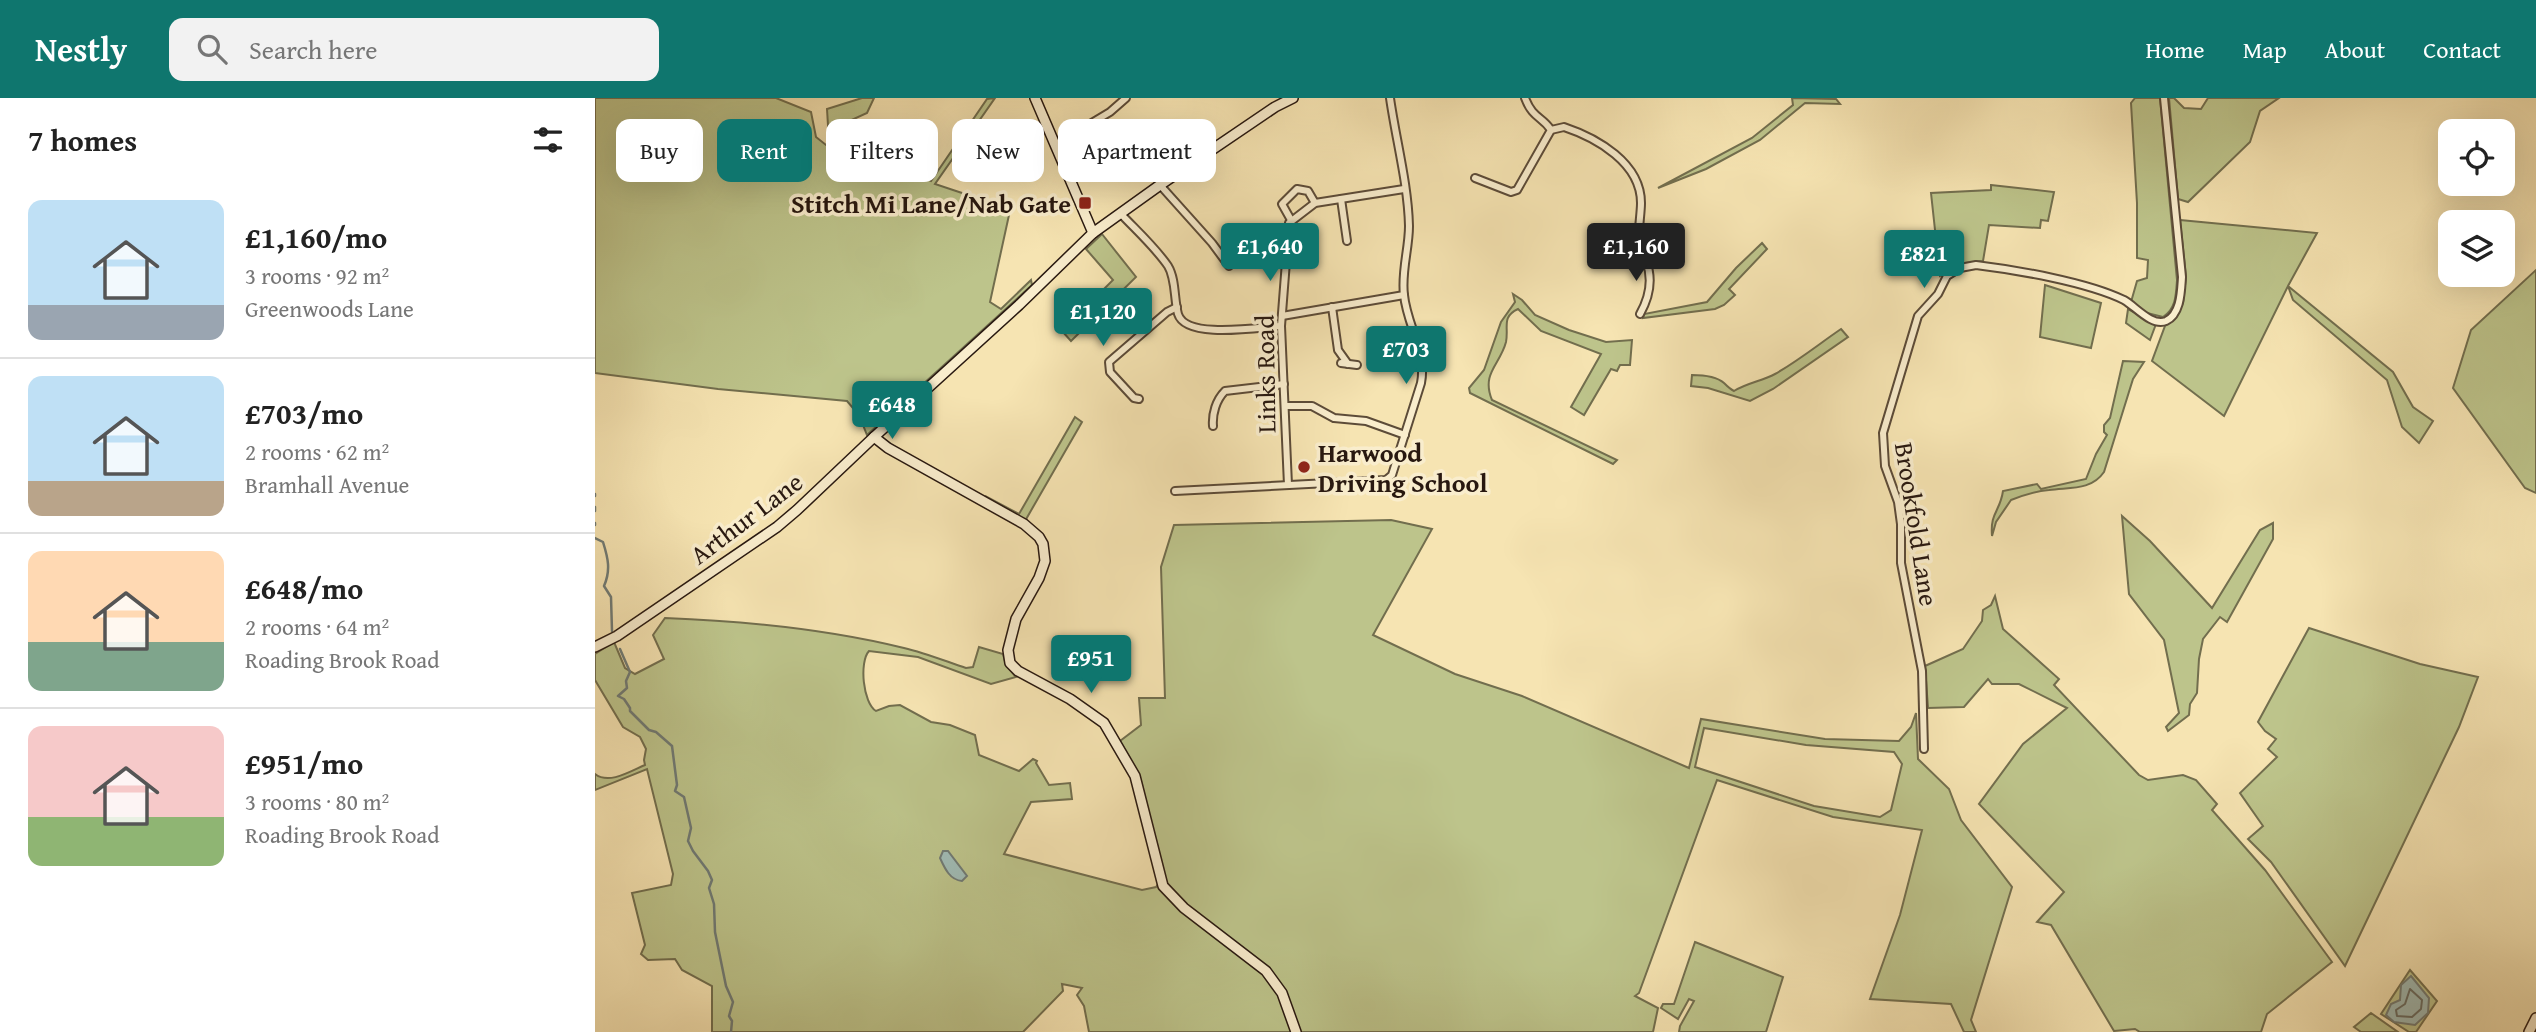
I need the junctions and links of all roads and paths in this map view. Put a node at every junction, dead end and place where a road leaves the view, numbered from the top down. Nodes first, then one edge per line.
1 (1035, 98) edge
2 (1126, 98) edge
3 (1293, 98) edge
4 (1390, 98) edge
5 (1525, 98) edge
6 (2164, 98) edge
7 (1551, 130) junction
8 (1055, 145) junction
9 (1475, 178) dead end
10 (1160, 184) junction
11 (1404, 189) junction
12 (1341, 199) junction
13 (1315, 203) junction
14 (1120, 213) junction
15 (1290, 220) junction
16 (1093, 233) junction
17 (1251, 234) dead end
18 (1346, 239) dead end
19 (1404, 295) junction
20 (1177, 307) junction
21 (1332, 307) junction
22 (1640, 314) dead end
23 (1282, 316) junction
24 (1281, 326) junction
25 (1357, 365) dead end
26 (1284, 384) junction
27 (1139, 400) dead end
28 (1285, 406) junction
29 (1214, 427) dead end
30 (1405, 435) junction
31 (874, 437) junction
32 (1288, 485) junction
33 (1175, 491) dead end
34 (595, 647) edge
35 (1924, 749) dead end
36 (2536, 1018) edge
37 (1296, 1032) edge
38 (2529, 1032) edge

1 - 8 street
2 - 8 street
3 - 10 street, Arthur Lane
4 - 11 street
5 - 7 street
6 - 35 street, Brookfold Lane
7 - 9 street
7 - 22 street
8 - 16 street
10 - 14 street, Arthur Lane
10 - 17 street
11 - 12 street, Links Road
11 - 19 street
12 - 13 street, Links Road
12 - 18 street
13 - 15 street, Links Road
13 - 15 street, Links Road
14 - 16 street, Arthur Lane
14 - 20 street
15 - 23 street, Links Road
16 - 31 street, Arthur Lane
19 - 21 street
19 - 30 street
20 - 24 street
20 - 27 street
21 - 23 street
21 - 25 street
23 - 24 street, Links Road
24 - 26 street, Links Road
26 - 28 street, Links Road
26 - 29 street
28 - 30 street
28 - 32 street, Links Road
30 - 32 street
31 - 34 street, Arthur Lane
31 - 37 street
32 - 33 street
36 - 38 street

